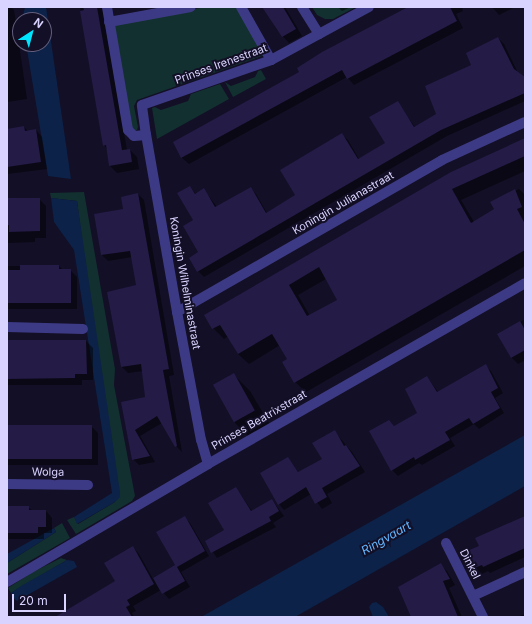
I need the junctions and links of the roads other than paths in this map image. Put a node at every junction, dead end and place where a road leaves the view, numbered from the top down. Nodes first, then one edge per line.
1 (106, 7) edge
2 (191, 7) edge
3 (241, 7) edge
4 (302, 7) edge
5 (369, 7) edge
6 (109, 22) junction
7 (319, 34) junction
8 (271, 60) junction
9 (142, 105) joint
10 (525, 122) edge
11 (146, 135) junction
12 (525, 283) edge
13 (177, 312) junction
14 (7, 327) edge
15 (83, 329) dead end
16 (208, 464) junction
17 (7, 484) edge
18 (88, 485) dead end
19 (446, 544) dead end
20 (525, 572) edge
21 (7, 582) edge
22 (473, 596) junction
23 (483, 617) edge

1 - 6 street
2 - 6 street
3 - 8 street
4 - 7 street
5 - 7 street, Prinses Irenestraat
6 - 11 street
7 - 8 street, Prinses Irenestraat
8 - 9 street, Prinses Irenestraat
9 - 11 street, Koningin Wilhelminastraat
10 - 13 street, Koningin Julianastraat
11 - 13 street, Koningin Wilhelminastraat
12 - 16 street, Prinses Beatrixstraat
13 - 16 street, Koningin Wilhelminastraat
14 - 15 street
16 - 21 street, Prinses Beatrixstraat
17 - 18 street, Wolga
19 - 22 street, Dinkel
20 - 22 street, Dinkel
22 - 23 street, Dinkel

